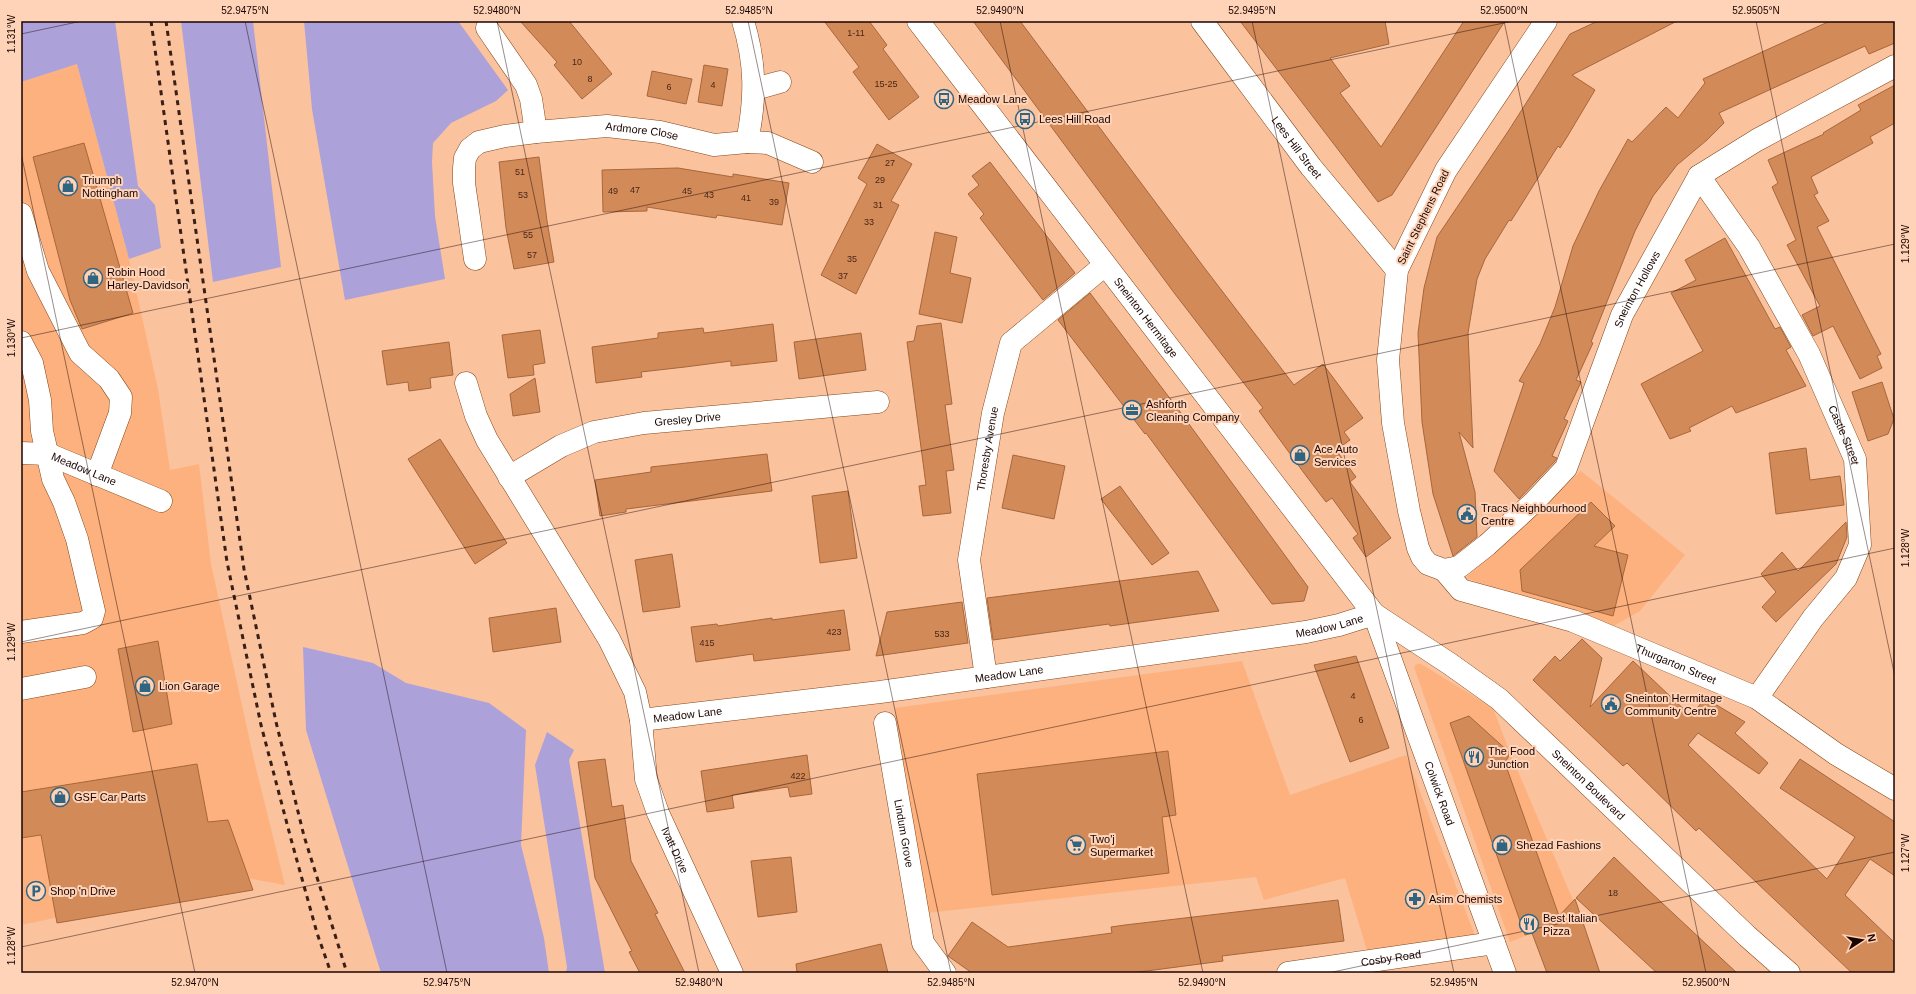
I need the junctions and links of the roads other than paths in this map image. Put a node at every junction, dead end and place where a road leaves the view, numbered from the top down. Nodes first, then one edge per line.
1 (743, 21) edge
2 (918, 21) edge
3 (1202, 21) edge
4 (1546, 21) edge
5 (487, 28) dead end
6 (1895, 66) edge
7 (780, 82) dead end
8 (755, 89) junction
9 (536, 132) junction
10 (747, 142) junction
11 (812, 162) dead end
12 (1699, 176) junction
13 (21, 214) edge
14 (475, 259) dead end
15 (1105, 265) junction
16 (1397, 270) junction
17 (21, 342) edge
18 (466, 383) dead end
19 (878, 402) dead end
20 (21, 453) edge
21 (48, 454) junction
22 (97, 475) junction
23 (509, 477) junction
24 (161, 501) dead end
25 (1444, 570) junction
26 (1374, 614) junction
27 (21, 632) edge
28 (85, 677) dead end
29 (986, 677) junction
30 (21, 689) edge
31 (1757, 698) junction
32 (641, 720) junction
33 (885, 723) dead end
34 (1895, 789) edge
35 (1494, 943) junction
36 (732, 973) edge
37 (945, 973) edge
38 (1288, 973) edge
39 (1505, 973) edge
40 (1789, 973) edge

1 - 8 street
2 - 15 street, Sneinton Hermitage
3 - 16 street, Lees Hill Street
4 - 16 street, Saint Stephens Road
5 - 9 street
6 - 12 street, Sneinton Hollows
7 - 8 street
8 - 10 street
9 - 10 street, Ardmore Close
9 - 14 street, Ardmore Close
10 - 11 street, Ardmore Close
12 - 25 street, Sneinton Hollows
12 - 31 street, Castle Street
13 - 22 street
15 - 26 street, Sneinton Hermitage
15 - 29 street, Thoresby Avenue
16 - 25 street, Saint Stephens Road
17 - 21 street, Meadow Lane
18 - 23 street
19 - 23 street, Gresley Drive
20 - 21 street
21 - 22 street, Meadow Lane
21 - 27 street
22 - 24 street, Meadow Lane
23 - 32 street
25 - 31 street, Thurgarton Street
26 - 29 street, Meadow Lane
26 - 35 street, Colwick Road
26 - 40 street, Sneinton Boulevard
28 - 30 street
29 - 32 street, Meadow Lane
31 - 34 street, Thurgarton Street
32 - 36 street, Ivatt Drive
33 - 37 street, Lindum Grove
35 - 38 street, Cosby Road
35 - 39 street, Colwick Road

